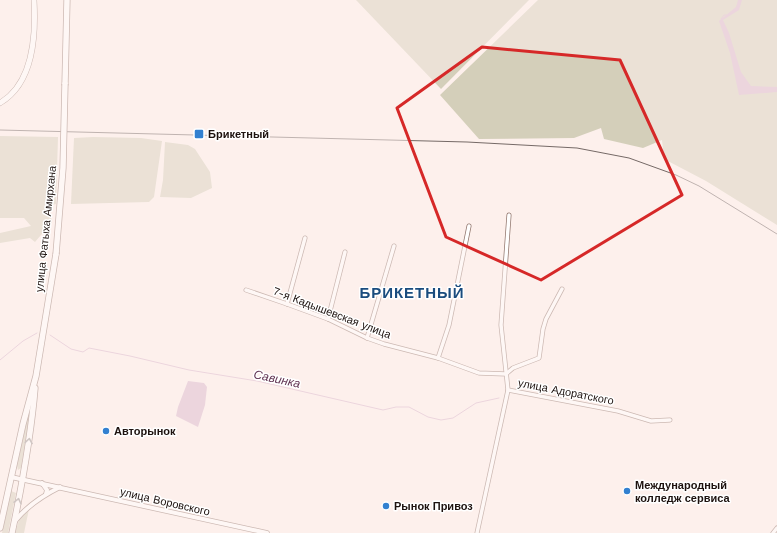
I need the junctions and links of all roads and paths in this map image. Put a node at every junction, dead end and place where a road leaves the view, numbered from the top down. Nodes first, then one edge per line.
1 (34, 0) edge
2 (67, 0) edge
3 (0, 102) edge
4 (509, 215) dead end
5 (469, 226) dead end
6 (305, 238) dead end
7 (394, 246) dead end
8 (345, 252) dead end
9 (562, 289) dead end
10 (246, 290) dead end
11 (287, 304) junction
12 (328, 319) junction
13 (367, 338) junction
14 (438, 358) junction
15 (506, 374) junction
16 (36, 376) junction
17 (508, 390) junction
18 (670, 420) dead end
19 (11, 477) junction
20 (23, 480) junction
21 (42, 483) junction
22 (60, 487) junction
23 (46, 494) junction
24 (14, 523) junction
25 (0, 528) edge
26 (777, 528) edge
27 (12, 533) edge
28 (268, 533) edge
29 (477, 533) edge
30 (773, 533) edge

1 - 3 main road
2 - 16 main road, улица Фатыха Амирхана, bridge
4 - 15 street
5 - 14 street
6 - 11 street
7 - 13 street
8 - 12 street
9 - 15 street
10 - 11 street, 7-я Кадышевская улица
11 - 12 street, 7-я Кадышевская улица
12 - 13 street, 7-я Кадышевская улица
13 - 14 street, 7-я Кадышевская улица
14 - 15 street, 7-я Кадышевская улица
15 - 17 street
16 - 19 main road, улица Фатыха Амирхана
20 -> 16 main road, улица Фатыха Амирхана
17 - 18 street, улица Адоратского
17 - 29 street, улица Адоратского
19 - 20 street, улица Воровского
19 - 25 main road, улица Фатыха Амирхана
20 - 21 street, улица Воровского
24 -> 20 main road, улица Фатыха Амирхана
21 - 22 street, улица Воровского
21 - 23 street
22 - 23 street
22 - 28 street, улица Воровского
23 - 24 street
24 - 27 main road, улица Фатыха Амирхана
26 - 30 street

